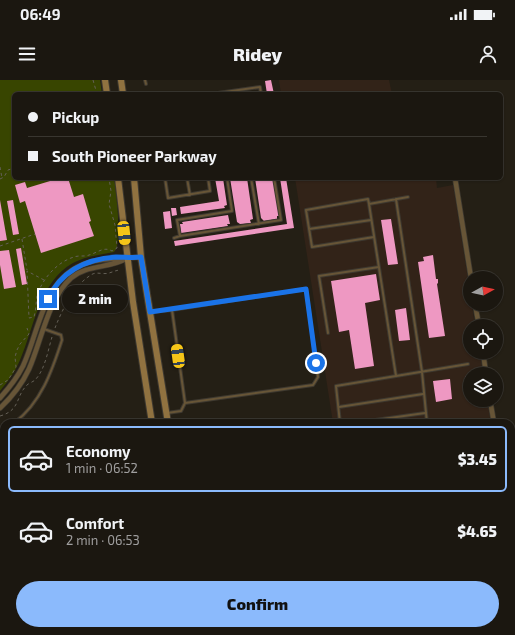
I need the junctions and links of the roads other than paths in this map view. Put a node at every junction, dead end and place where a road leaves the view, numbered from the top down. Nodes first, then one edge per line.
1 (105, 80) edge
2 (120, 80) edge
3 (146, 80) edge
4 (146, 84) dead end
5 (238, 90) joint
6 (107, 92) edge
7 (123, 92) edge
8 (226, 92) edge
9 (261, 92) edge
10 (118, 180) edge
11 (134, 180) edge
12 (165, 180) edge
13 (187, 180) edge
14 (208, 180) edge
15 (227, 180) edge
16 (251, 180) edge
17 (274, 180) edge
18 (455, 180) edge
19 (190, 194) junction
20 (408, 197) dead end
21 (396, 199) junction
22 (369, 204) junction
23 (371, 220) junction
24 (258, 224) junction
25 (309, 229) junction
26 (180, 236) junction
27 (374, 237) junction
28 (174, 238) dead end
29 (141, 257) junction
30 (127, 258) junction
31 (379, 267) junction
32 (470, 271) edge
33 (172, 310) junction
34 (150, 312) junction
35 (38, 327) junction
36 (44, 329) junction
37 (328, 333) dead end
38 (468, 364) dead end
39 (422, 372) junction
40 (396, 376) junction
41 (423, 394) junction
42 (0, 398) edge
43 (185, 403) junction
44 (338, 407) junction
45 (491, 407) edge
46 (0, 408) edge
47 (166, 413) junction
48 (425, 413) junction
49 (20, 419) edge
50 (151, 419) edge
51 (167, 419) edge
52 (340, 419) edge
53 (382, 419) edge
54 (426, 419) edge
55 (493, 419) edge

1 - 6 main road
2 - 7 main road
3 - 4 lane
5 - 8 lane
5 - 9 lane
10 - 30 main road
11 - 29 main road
12 - 19 lane
13 - 19 lane
14 - 19 lane
15 - 26 lane
16 - 24 lane
17 - 24 lane
18 - 32 street
20 - 21 lane
21 - 22 lane
21 - 39 lane
22 - 23 lane
22 - 25 lane
23 - 25 lane
23 - 27 lane
24 - 26 lane
25 - 27 lane
26 - 28 lane
27 - 31 lane
29 - 30 street
29 - 34 main road
30 - 35 street
30 - 36 street
30 - 50 main road
31 - 37 lane
31 - 40 lane
33 - 34 lane
33 - 43 lane
33 - 43 lane
34 - 47 main road
35 - 36 street
35 - 42 street
36 - 46 street
36 - 49 lane
38 - 39 lane
39 - 40 lane
39 - 41 lane
40 - 44 lane
41 - 44 lane
41 - 48 lane
43 - 47 lane
44 - 52 lane
45 - 55 street
47 - 51 main road
48 - 53 lane
48 - 54 lane

